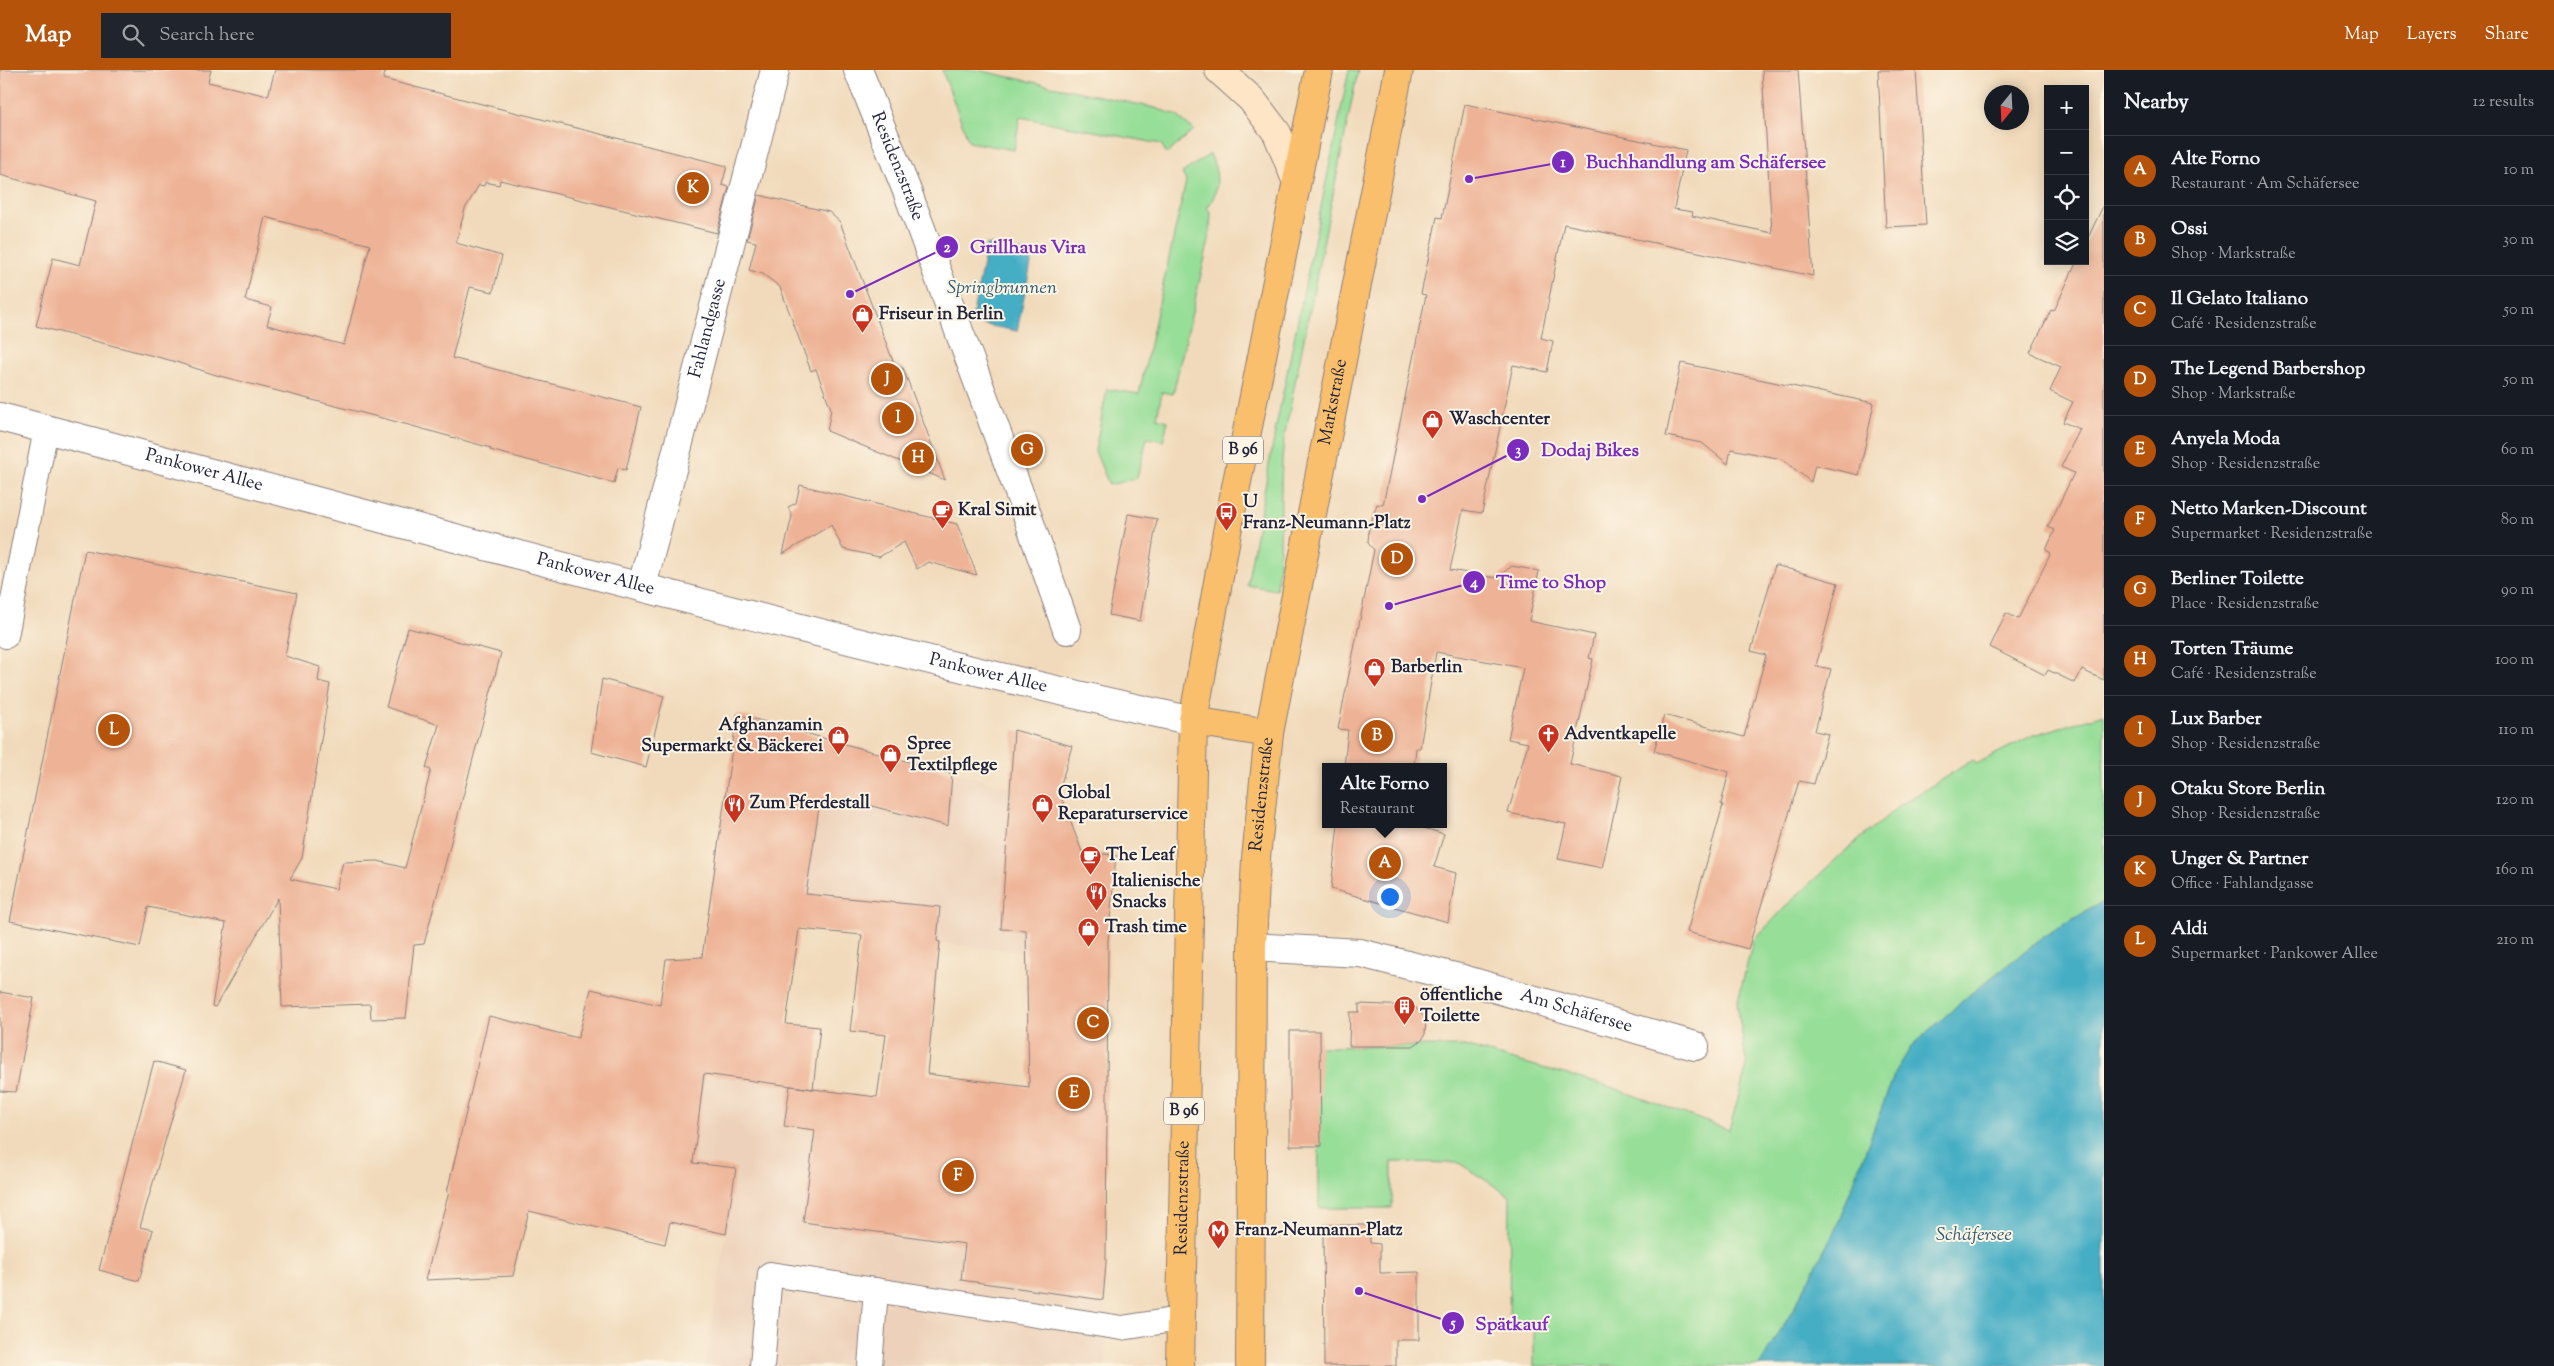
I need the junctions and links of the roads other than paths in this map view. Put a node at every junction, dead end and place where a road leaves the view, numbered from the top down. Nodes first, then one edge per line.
1 (775, 70) edge
2 (858, 70) edge
3 (1219, 70) edge
4 (1319, 70) edge
5 (1399, 70) edge
6 (1296, 180) junction
7 (0, 418) edge
8 (46, 429) junction
9 (642, 586) junction
10 (1067, 630) dead end
11 (6, 636) dead end
12 (1193, 721) junction
13 (1269, 732) junction
14 (1252, 947) junction
15 (1695, 1046) dead end
16 (876, 1290) junction
17 (1179, 1319) junction
18 (762, 1366) edge
19 (870, 1366) edge
20 (1180, 1366) edge
21 (1250, 1366) edge

1 - 9 street, Fahlandgasse
2 - 10 street, Residenzstraße
3 - 6 main road
4 - 6 main road, B 96
5 - 13 main road, Markstraße
6 - 12 main road, B 96
7 - 8 street, Pankower Allee
8 - 9 street, Pankower Allee
8 - 11 lane
9 - 12 street, Pankower Allee
12 - 13 main road, Residenzstraße
12 - 17 main road, Residenzstraße / B 96
13 - 14 main road, Residenzstraße
14 - 15 street, Am Schäfersee
14 - 21 main road, Residenzstraße
16 - 17 lane
16 - 18 lane
16 - 19 lane
17 - 20 main road, Residenzstraße / B 96

